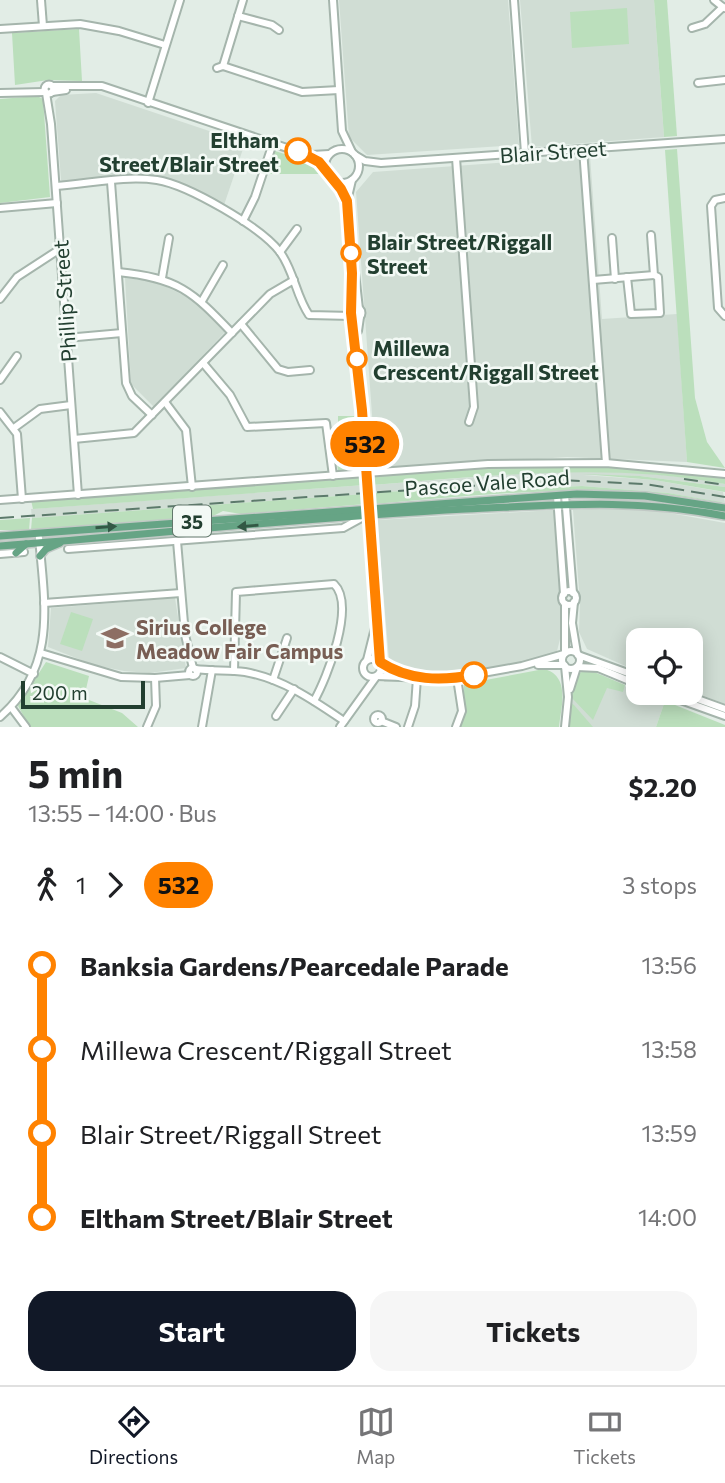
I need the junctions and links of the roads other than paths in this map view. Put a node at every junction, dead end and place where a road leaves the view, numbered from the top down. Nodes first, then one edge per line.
1 (41, 0) edge
2 (180, 0) edge
3 (243, 0) edge
4 (333, 0) edge
5 (514, 0) edge
6 (720, 4) edge
7 (238, 16) junction
8 (43, 26) junction
9 (692, 28) dead end
10 (0, 30) edge
11 (279, 30) dead end
12 (165, 45) junction
13 (725, 80) edge
14 (698, 83) dead end
15 (339, 90) junction
16 (49, 91) junction
17 (0, 93) edge
18 (147, 102) junction
19 (342, 131) junction
20 (725, 139) edge
21 (273, 143) junction
22 (583, 149) junction
23 (299, 152) junction
24 (332, 152) junction
25 (354, 153) junction
26 (525, 153) junction
27 (456, 158) junction
28 (381, 163) junction
29 (324, 169) junction
30 (354, 178) junction
31 (111, 182) junction
32 (335, 182) junction
33 (56, 186) junction
34 (725, 198) edge
35 (347, 201) junction
36 (57, 203) junction
37 (0, 208) edge
38 (243, 221) junction
39 (297, 229) dead end
40 (651, 235) dead end
41 (169, 238) dead end
42 (612, 238) dead end
43 (280, 251) junction
44 (60, 252) junction
45 (223, 265) dead end
46 (118, 272) junction
47 (654, 275) junction
48 (162, 278) junction
49 (627, 278) junction
50 (615, 279) junction
51 (294, 280) junction
52 (593, 280) junction
53 (0, 299) edge
54 (202, 301) junction
55 (355, 313) junction
56 (725, 316) edge
57 (242, 324) junction
58 (122, 333) junction
59 (232, 333) junction
60 (66, 338) junction
61 (17, 356) dead end
62 (203, 363) junction
63 (310, 370) dead end
64 (0, 380) edge
65 (165, 402) junction
66 (71, 405) junction
67 (0, 413) edge
68 (152, 415) junction
69 (469, 422) dead end
70 (14, 428) junction
71 (74, 439) junction
72 (606, 463) junction
73 (725, 474) edge
74 (332, 477) junction
75 (192, 486) junction
76 (78, 495) junction
77 (22, 499) junction
78 (561, 499) junction
79 (0, 500) edge
80 (468, 500) junction
81 (725, 508) edge
82 (478, 509) junction
83 (280, 514) junction
84 (364, 516) junction
85 (725, 516) edge
86 (330, 519) junction
87 (38, 533) junction
88 (0, 536) edge
89 (177, 541) junction
90 (39, 542) junction
91 (89, 543) junction
92 (27, 544) junction
93 (67, 545) junction
94 (0, 546) edge
95 (20, 553) joint
96 (0, 554) edge
97 (40, 556) junction
98 (181, 593) junction
99 (573, 593) junction
100 (564, 594) junction
101 (44, 603) junction
102 (574, 603) junction
103 (565, 604) junction
104 (377, 614) junction
105 (287, 638) dead end
106 (41, 653) junction
107 (565, 654) junction
108 (578, 654) junction
109 (0, 657) edge
110 (367, 660) junction
111 (380, 663) junction
112 (522, 666) junction
113 (564, 666) junction
114 (577, 667) junction
115 (210, 670) junction
116 (192, 671) junction
117 (234, 671) junction
118 (626, 672) edge
119 (34, 674) junction
120 (365, 674) junction
121 (377, 676) junction
122 (155, 678) junction
123 (416, 678) junction
124 (457, 678) junction
125 (626, 679) edge
126 (273, 680) junction
127 (294, 689) junction
128 (568, 697) junction
129 (314, 701) junction
130 (703, 701) edge
131 (354, 704) junction
132 (694, 705) edge
133 (11, 707) junction
134 (725, 709) edge
135 (276, 716) dead end
136 (725, 716) edge
137 (0, 717) edge
138 (381, 721) dead end
139 (342, 724) edge
140 (26, 727) edge
141 (147, 727) edge
142 (202, 727) edge
143 (396, 727) edge
144 (408, 727) edge
145 (456, 727) edge
146 (565, 727) edge

1 - 8 street
2 - 12 street
3 - 7 street
4 - 15 street
5 - 26 street
6 - 9 street
7 - 11 street
7 - 15 street
8 - 10 street
8 - 12 street
12 - 18 street
13 - 14 street
15 - 19 street
16 - 17 street
16 - 18 street
16 - 33 street, Phillip Street
18 - 21 street
19 - 24 street
19 - 25 street
20 - 22 street, Blair Street
21 - 23 street
21 - 38 street
22 - 26 street, Blair Street
22 - 52 street
23 - 24 street
23 - 29 street
24 - 25 street
24 - 29 street
25 - 28 street, Blair Street
25 - 30 street
26 - 27 street, Blair Street
27 - 28 street, Blair Street
27 - 69 street
28 - 30 street, Blair Street
29 - 32 street
30 - 32 street
30 - 35 street
31 - 33 street
31 - 38 street
31 - 46 street
32 - 35 street
33 - 36 street, Phillip Street
34 - 56 street
35 - 55 street
36 - 37 street
36 - 44 street, Phillip Street
38 - 43 street
39 - 43 street
40 - 47 street
41 - 48 street
42 - 50 street
43 - 51 street
44 - 53 street
44 - 60 street, Phillip Street
45 - 54 street
46 - 48 street
46 - 58 street
47 - 49 street
47 - 49 street
48 - 54 street
49 - 50 street
50 - 52 street
51 - 55 street
51 - 57 street
52 - 72 street
54 - 59 street
55 - 104 street, bridge
57 - 59 street
57 - 63 street
58 - 60 street
58 - 68 street
59 - 62 street
60 - 66 street, Phillip Street
61 - 64 street
62 - 65 street
62 - 74 street
65 - 68 street
65 - 75 street
66 - 70 street
66 - 71 street, Phillip Street
67 - 70 street
68 - 71 street
70 - 77 street
71 - 76 street, Phillip Street
72 - 73 street
72 - 74 street
74 - 75 street
75 - 76 street
76 - 77 street
77 - 79 street
78 - 80 main road, Pascoe Vale Road / 35
78 - 81 main road, Pascoe Vale Road / 35
78 - 82 main road, Pascoe Vale Road / 35
78 - 85 main road, Pascoe Vale Road / 35
78 - 99 street
78 - 100 street
80 - 82 main road
80 - 83 main road, Pascoe Vale Road / 35
82 - 84 main road, Pascoe Vale Road / 35
83 - 86 main road
87 -> 83 main road, Pascoe Vale Road / 35
84 - 86 main road, Pascoe Vale Road / 35
84 - 89 street, Pascoe Vale Road
86 -> 91 main road, Pascoe Vale Road / 35
87 - 88 main road, Pascoe Vale Road / 35
87 - 90 street
89 - 91 street, Pascoe Vale Road
89 - 98 street
90 - 92 main road, Pascoe Vale Road / 35
90 - 93 main road, Pascoe Vale Road / 35
90 - 97 street
91 - 93 main road, Pascoe Vale Road / 35
92 - 94 main road, Pascoe Vale Road / 35
92 - 95 main road
93 - 97 main road
95 - 96 street
97 - 101 street
98 - 101 street
98 - 116 street
99 - 100 street
99 - 102 street
100 - 103 street
101 - 106 street
102 - 103 street
102 - 108 street
103 - 107 street
104 - 110 street
104 - 111 street
105 - 126 street
106 - 119 street
106 - 122 street
107 - 108 street
107 - 112 street
107 - 113 street
108 - 114 street
108 - 118 street
109 - 119 street
110 - 111 street
110 - 120 street
111 - 121 street
111 - 123 street
112 - 113 street
112 - 124 street
113 - 114 street
113 - 128 street
114 - 125 street
114 - 128 street
115 - 116 street
115 - 117 street
115 - 142 street
116 - 122 street
117 - 126 street
117 - 129 street
119 - 133 street
120 - 121 street
120 - 131 street
121 - 123 street
121 - 131 street
122 - 141 street
123 - 124 street
123 - 144 street
124 - 145 street
126 - 127 street
127 - 129 street
127 - 135 street
128 - 146 street
129 - 139 street
130 - 134 street
131 - 139 street
132 - 136 street
133 - 137 street
133 - 140 street
138 - 143 street

